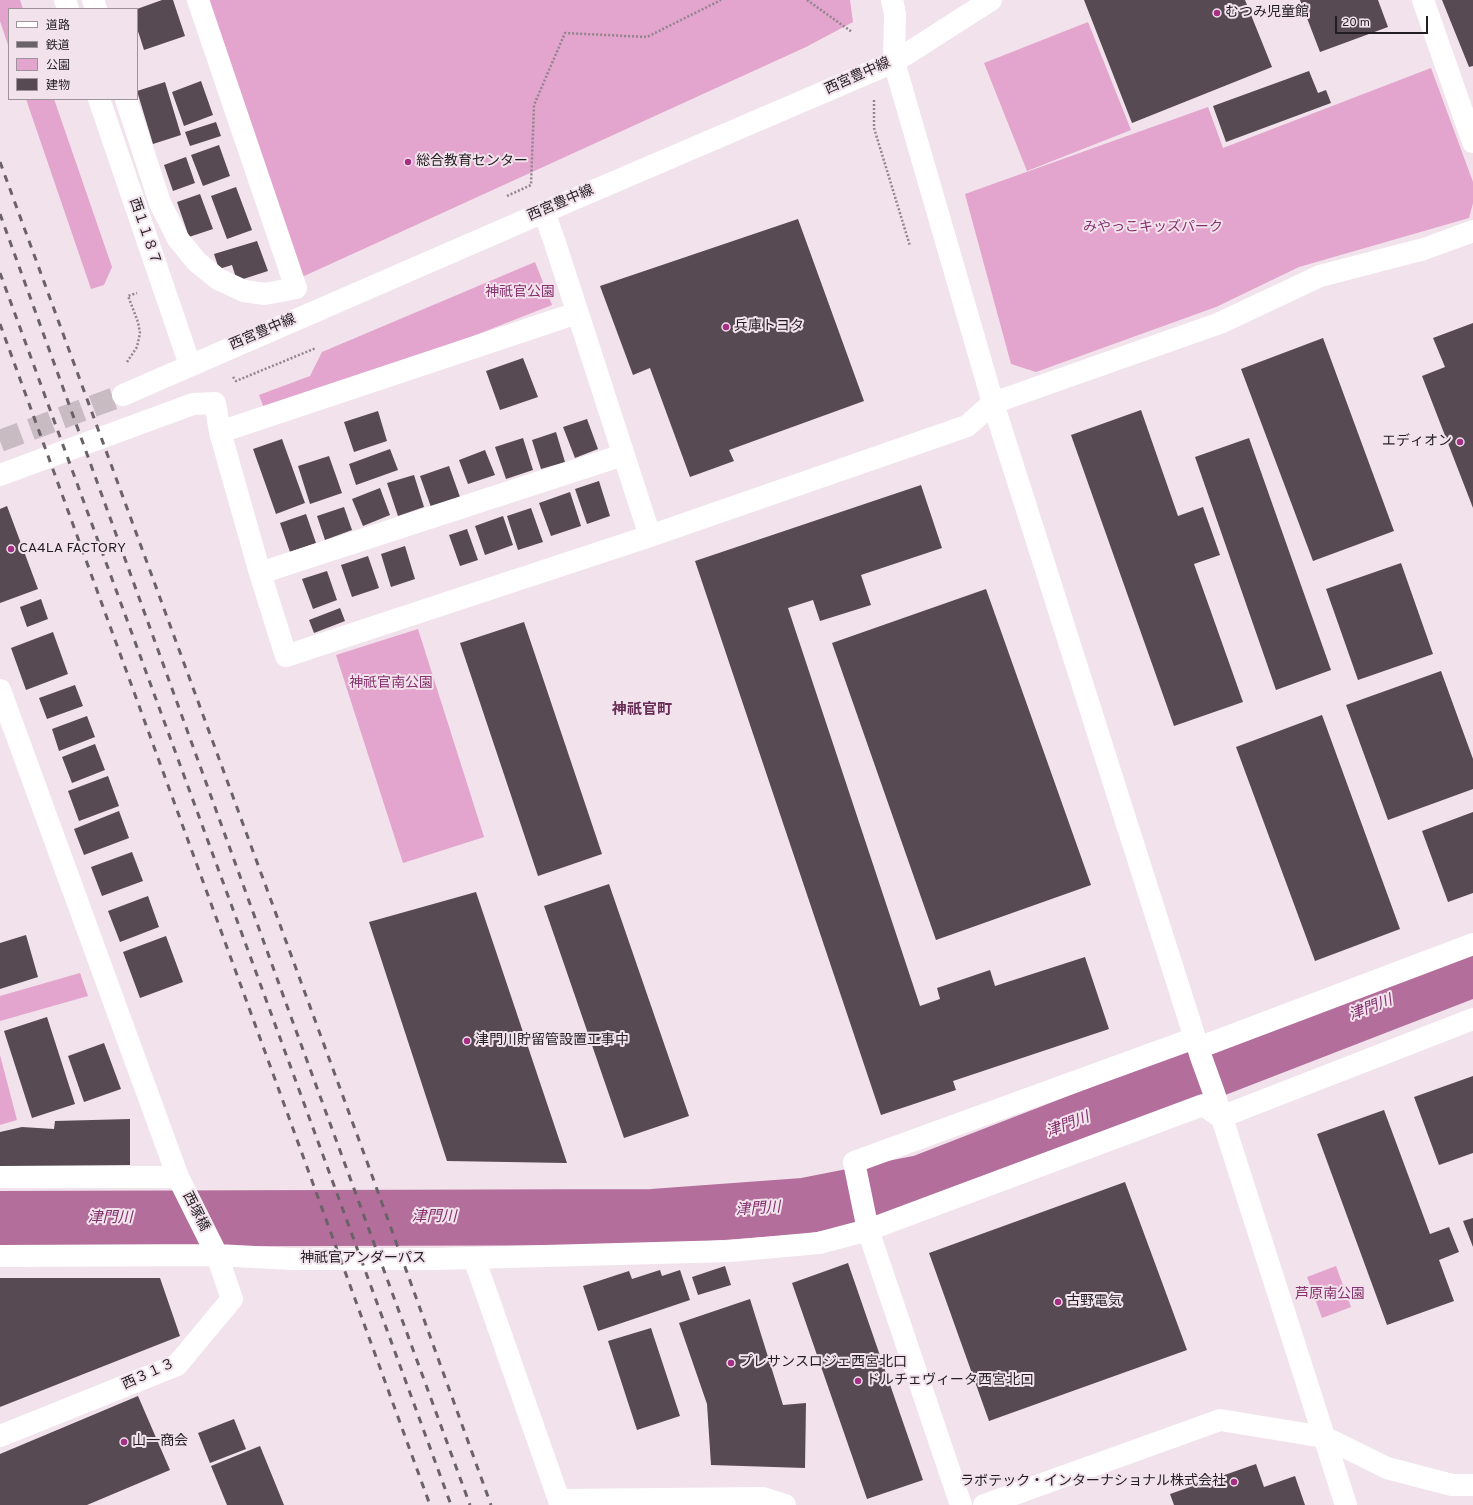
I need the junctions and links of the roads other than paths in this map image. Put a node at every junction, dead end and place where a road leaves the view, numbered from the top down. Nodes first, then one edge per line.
1 (198, 0) edge
2 (892, 0) edge
3 (991, 0) edge
4 (1423, 0) edge
5 (894, 62) junction
6 (99, 100) edge
7 (126, 100) edge
8 (1473, 142) edge
9 (544, 212) junction
10 (1473, 231) edge
11 (577, 313) junction
12 (190, 365) junction
13 (122, 395) tunnel mouth
14 (993, 403) junction
15 (220, 432) junction
16 (623, 455) junction
17 (0, 476) edge
18 (650, 536) junction
19 (260, 573) junction
20 (0, 690) edge
21 (1473, 944) edge
22 (1473, 1019) edge
23 (1198, 1048) junction
24 (1221, 1117) junction
25 (0, 1177) edge
26 (180, 1182) junction
27 (868, 1230) junction
28 (212, 1246) junction
29 (0, 1256) edge
30 (474, 1258) junction
31 (0, 1436) edge
32 (1324, 1437) junction
33 (1473, 1484) edge
34 (560, 1503) edge
35 (785, 1505) edge
36 (961, 1505) edge
37 (984, 1505) edge
38 (1346, 1505) edge

1 - 7 street
2 - 5 street
3 - 5 street, 西宮豊中線
4 - 8 street
5 - 9 street, 西宮豊中線
5 - 14 street
6 - 12 street, 西１１８７
9 - 11 street
9 - 12 street, 西宮豊中線
10 - 14 street
11 - 15 street
11 - 16 street
12 - 13 street, 西宮豊中線
14 - 18 street
14 - 23 street
15 - 17 street
15 - 19 street
16 - 18 street
16 - 19 street
18 - 19 street
20 - 26 street, 西塚橋
21 - 23 street
22 - 24 street
23 - 24 street
23 - 27 street
24 - 27 street, 神祇官アンダーパス
24 - 32 street
25 - 26 street
26 - 28 street, 西塚橋
27 - 30 street, 神祇官アンダーパス
27 - 36 street
28 - 29 street, 神祇官アンダーパス
28 - 30 street, 神祇官アンダーパス
28 - 31 street, 西３１３
30 - 34 street
32 - 33 street
32 - 37 street
32 - 38 street
34 - 35 street

